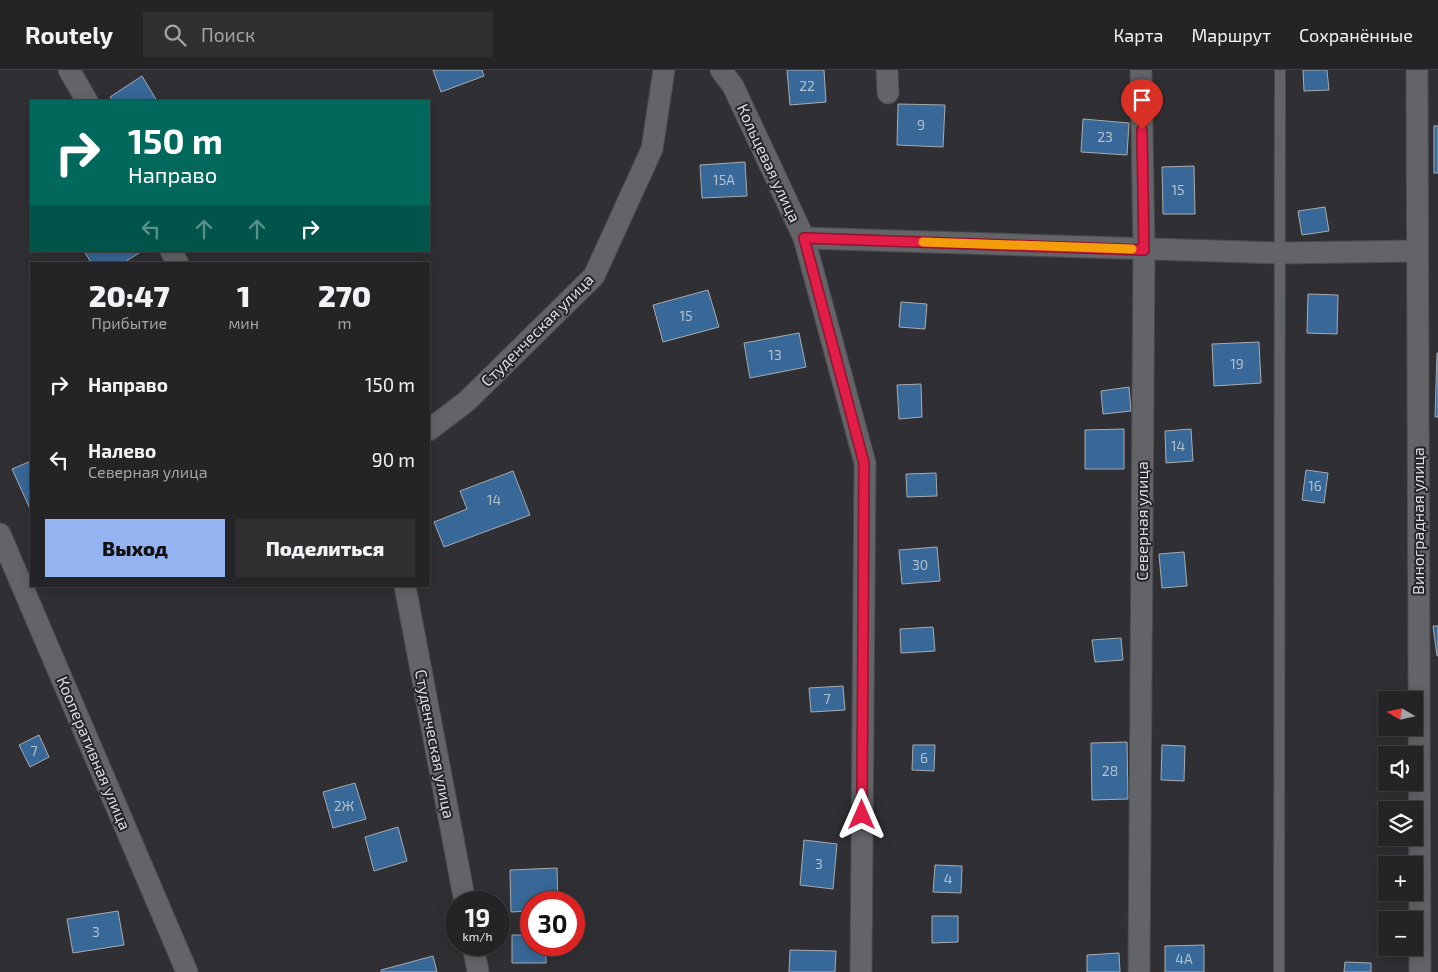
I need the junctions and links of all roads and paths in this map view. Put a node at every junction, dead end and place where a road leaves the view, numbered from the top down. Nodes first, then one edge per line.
1 (70, 70) edge
2 (664, 70) edge
3 (721, 70) edge
4 (887, 70) edge
5 (1141, 70) edge
6 (1280, 70) edge
7 (1417, 70) edge
8 (888, 93) dead end
9 (86, 100) edge
10 (804, 238) junction
11 (1144, 250) junction
12 (1416, 251) junction
13 (1281, 253) junction
14 (430, 429) edge
15 (0, 534) edge
16 (405, 587) edge
17 (463, 891) edge
18 (475, 956) edge
19 (187, 972) edge
20 (478, 972) edge
21 (861, 972) edge
22 (1139, 972) edge
23 (1279, 972) edge
24 (1420, 972) edge

1 - 9 street
2 - 14 street, Студенческая улица
3 - 10 street, Кольцевая улица
4 - 8 street
5 - 11 street, Северная улица
6 - 13 lane
7 - 12 street, Виноградная улица
10 - 11 street
10 - 21 street, Кольцевая улица
11 - 13 street
11 - 22 street, Северная улица
12 - 13 street
12 - 24 street, Виноградная улица
13 - 23 lane
15 - 19 street, Кооперативная улица
16 - 17 street, Студенческая улица
18 - 20 street

